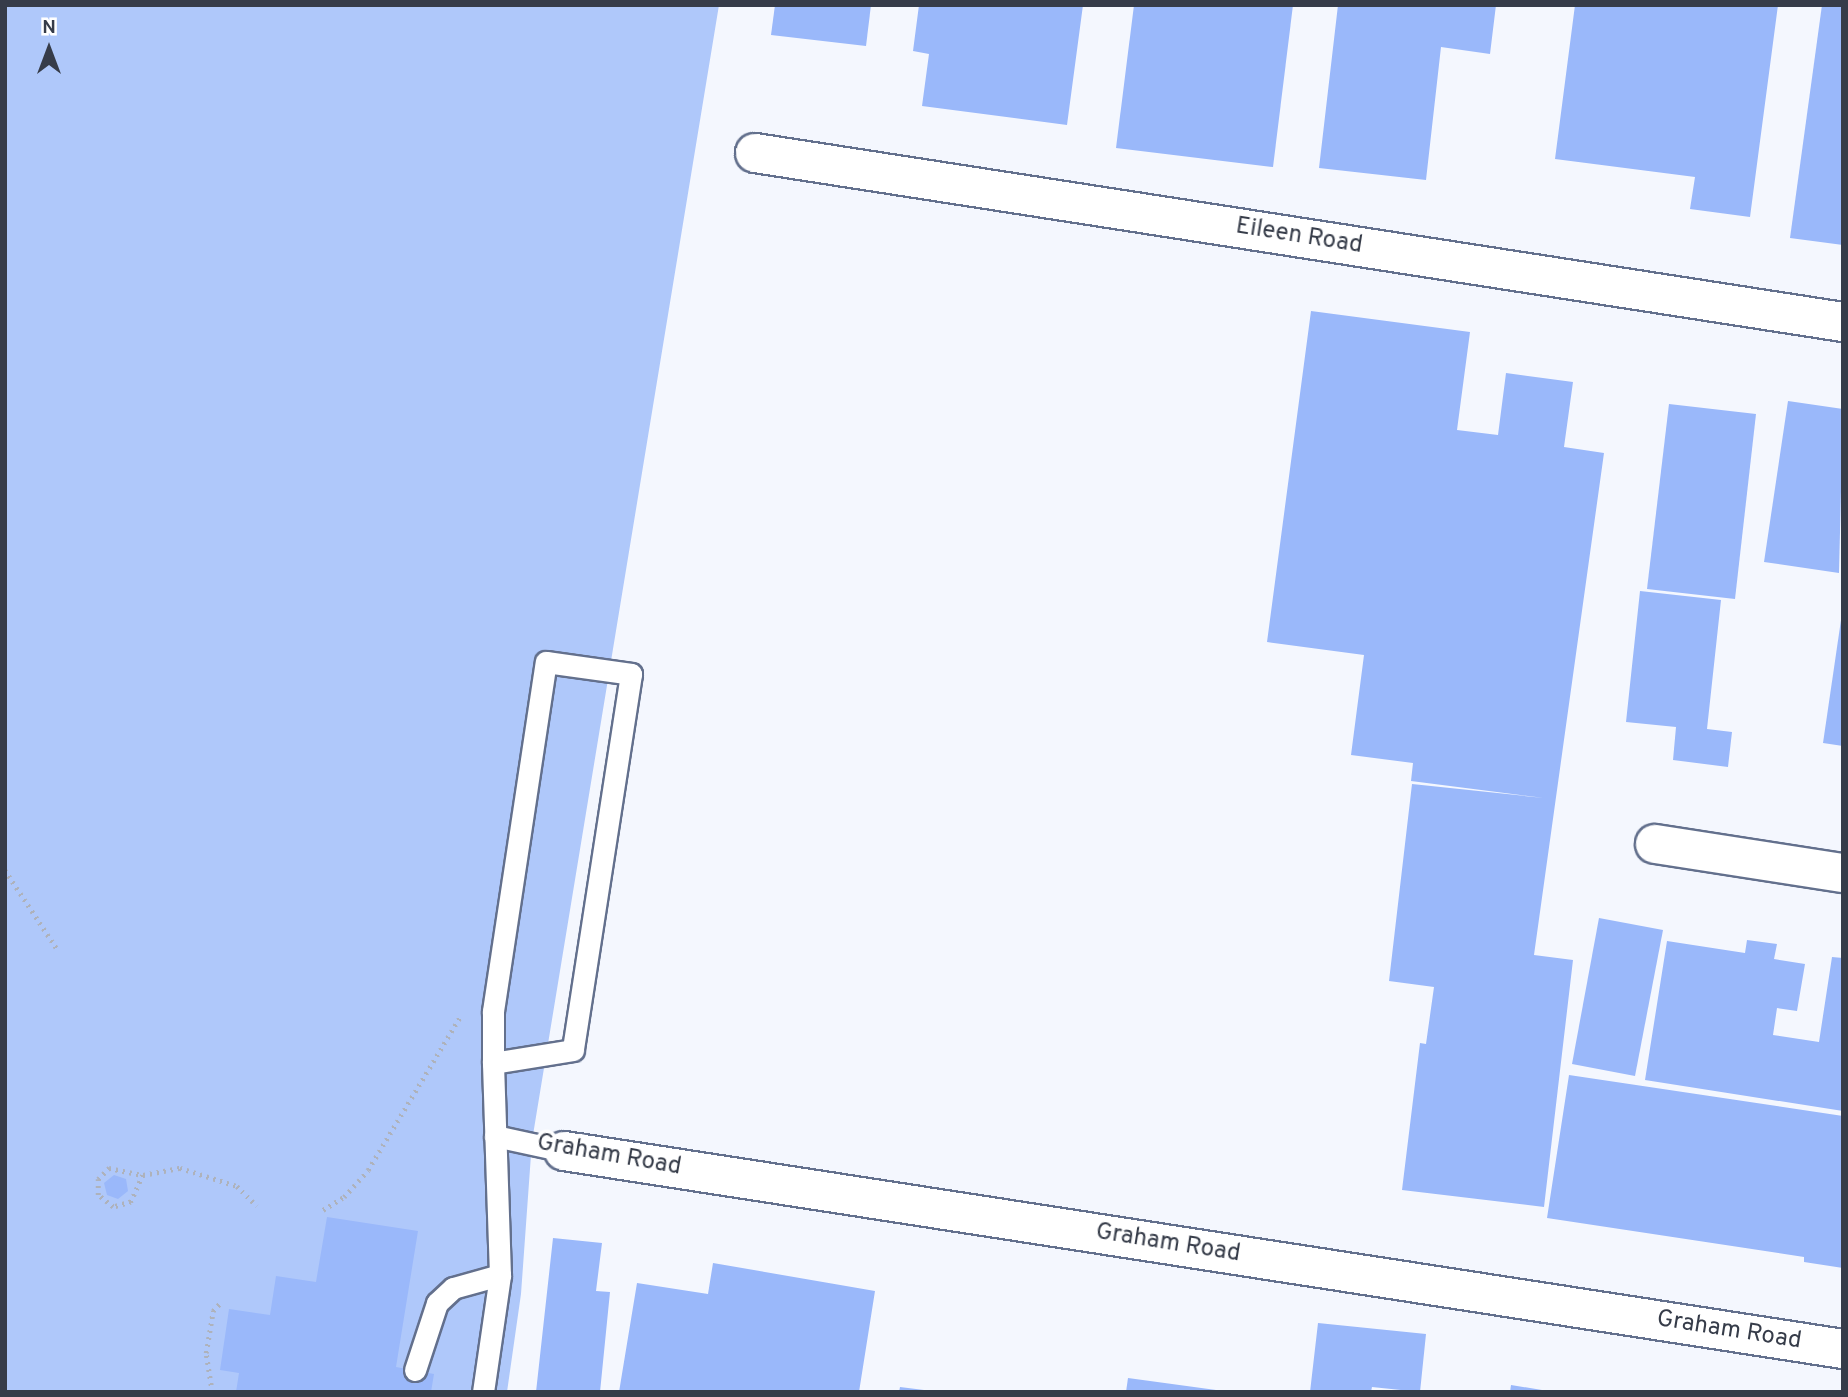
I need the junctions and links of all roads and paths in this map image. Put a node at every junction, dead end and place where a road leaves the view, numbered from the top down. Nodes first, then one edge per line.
1 (755, 153) dead end
2 (1843, 322) edge
3 (1655, 844) dead end
4 (5, 870) edge
5 (1843, 873) edge
6 (57, 949) dead end
7 (461, 1015) dead end
8 (493, 1063) junction
9 (495, 1136) junction
10 (564, 1151) joint
11 (143, 1175) junction
12 (257, 1206) dead end
13 (323, 1210) dead end
14 (499, 1275) junction
15 (220, 1302) dead end
16 (1843, 1349) edge
17 (415, 1370) dead end
18 (212, 1392) edge
19 (483, 1392) edge

1 - 2 street, Eileen Road
3 - 5 street
4 - 6 path
7 - 13 path
8 - 8 lane
8 - 9 lane
9 - 10 lane, Graham Road
9 - 14 lane
10 - 16 street, Graham Road
11 - 11 path
11 - 12 path
14 - 17 lane
14 - 19 lane
15 - 18 path

